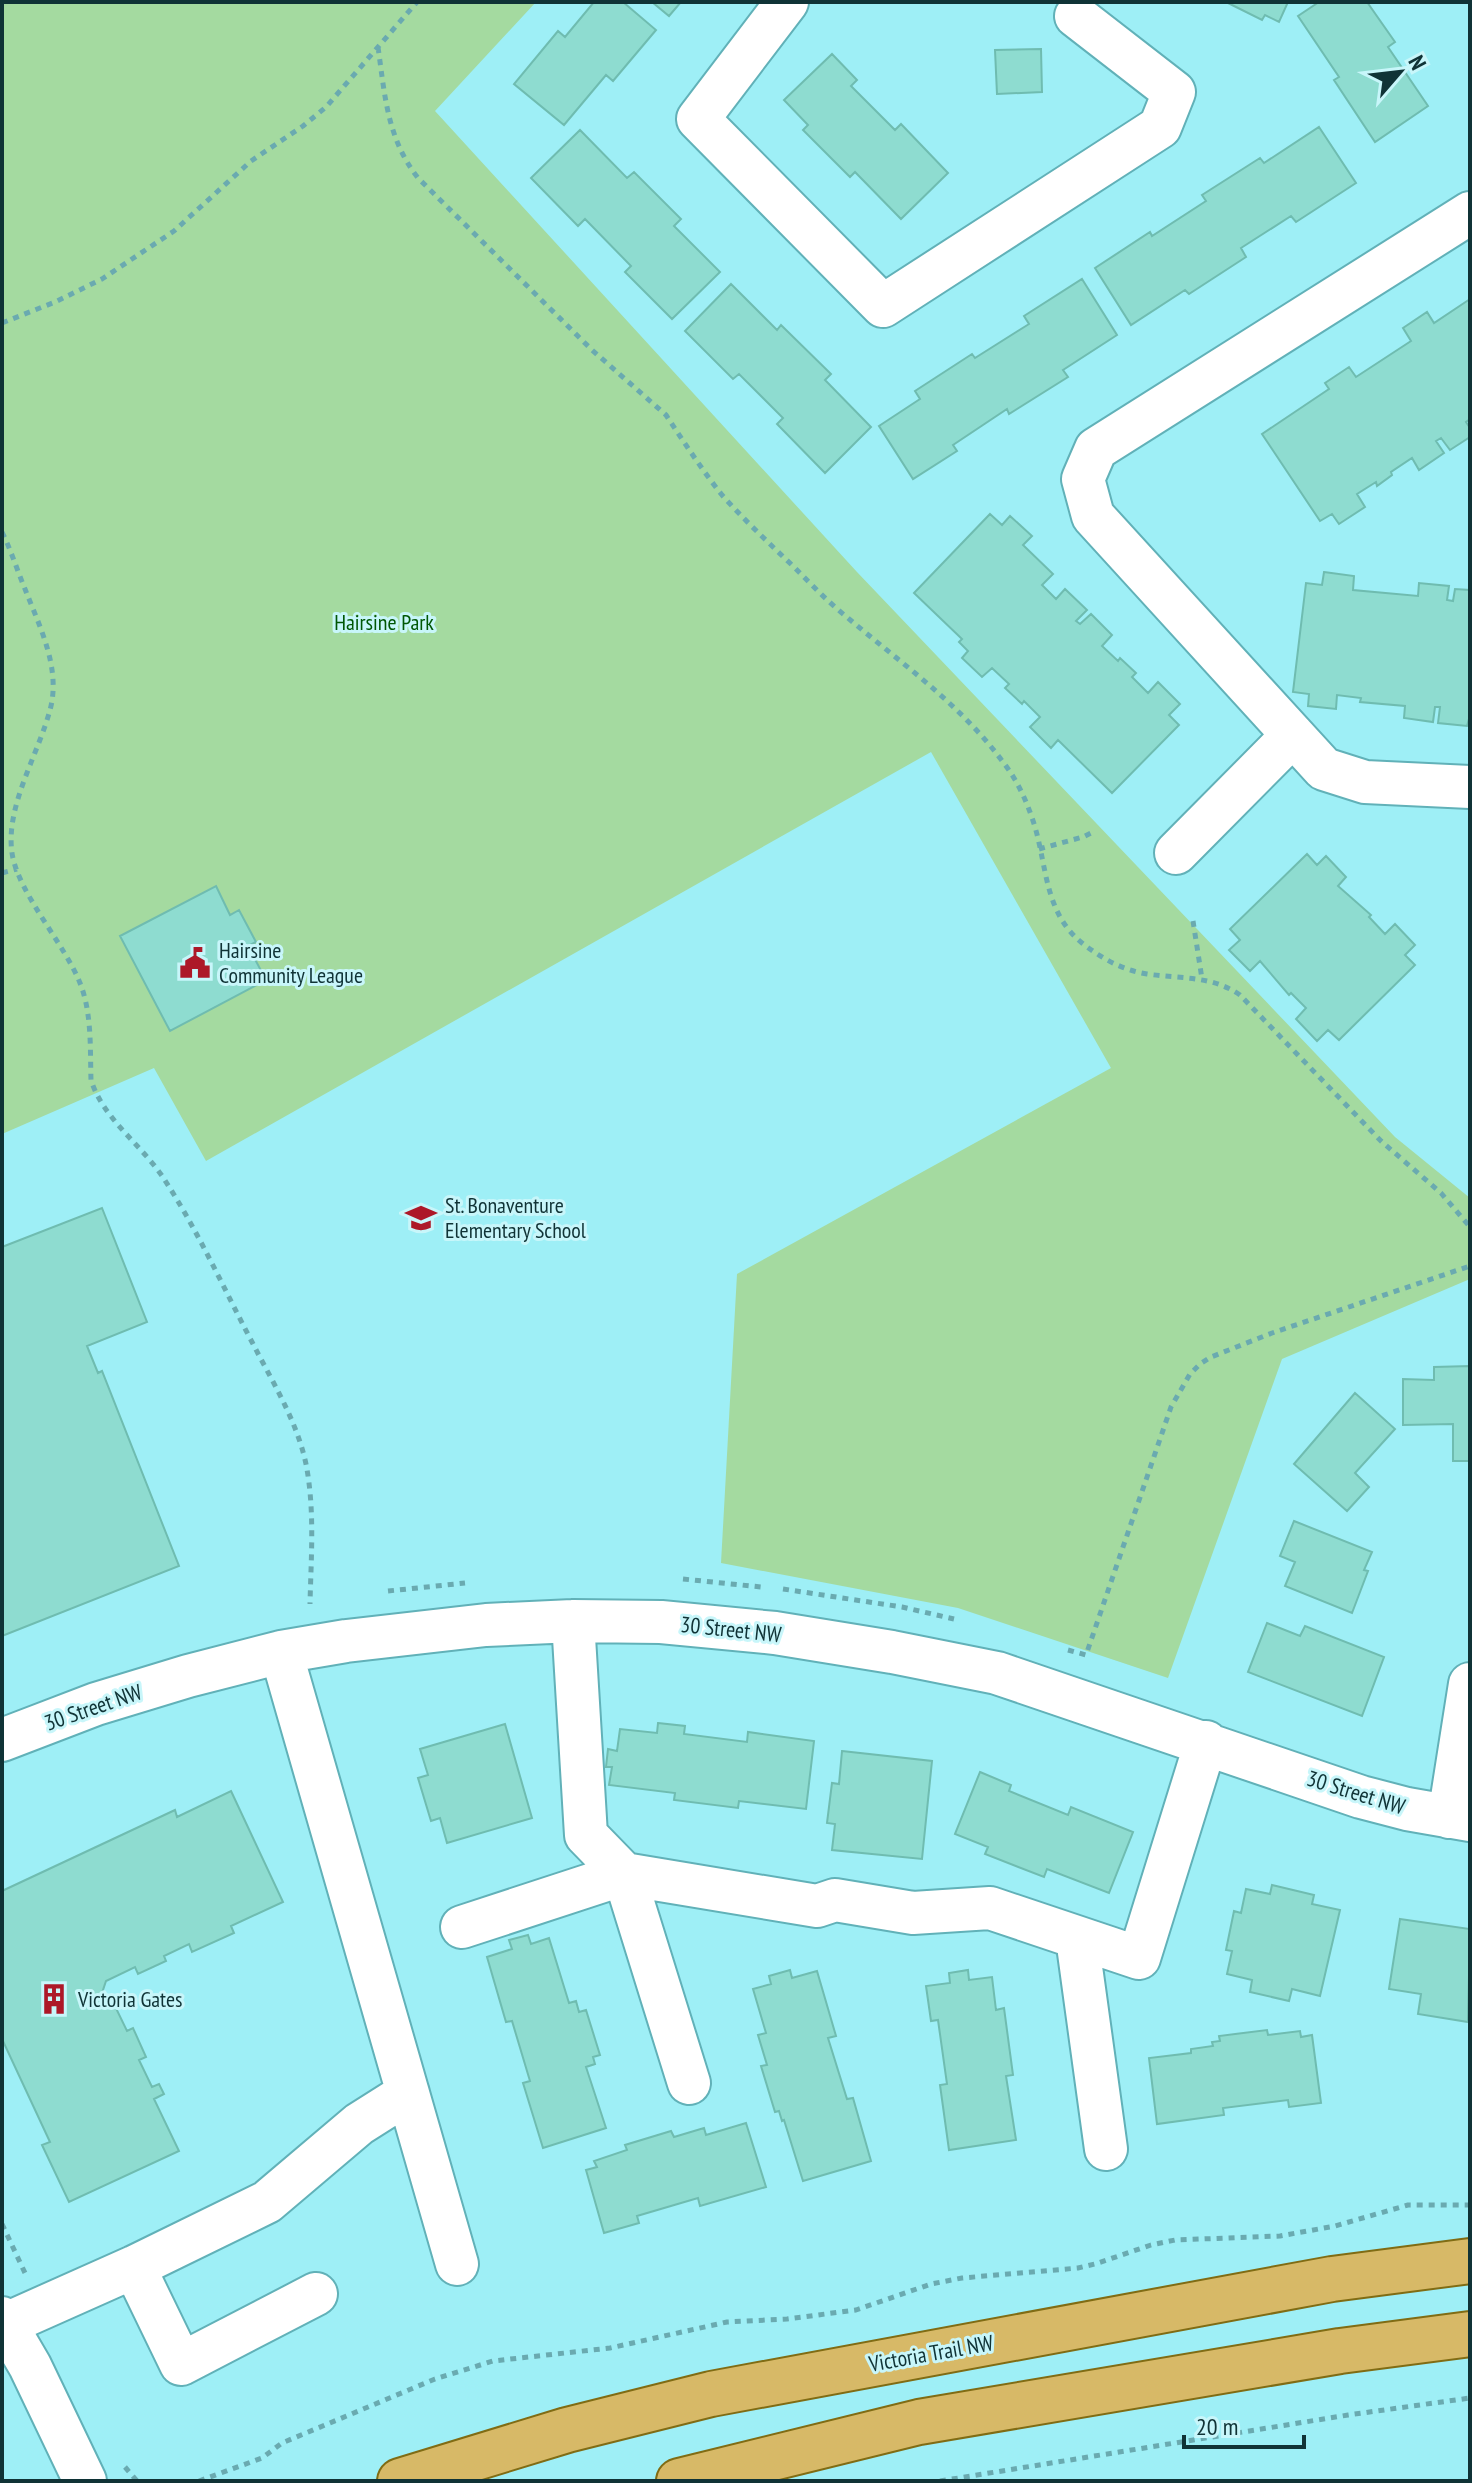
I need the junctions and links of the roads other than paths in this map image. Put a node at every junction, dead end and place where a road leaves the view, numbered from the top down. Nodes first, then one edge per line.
1 (787, 2) edge
2 (1073, 7) edge
3 (1470, 213) edge
4 (1293, 735) junction
5 (1470, 787) edge
6 (1176, 853) dead end
7 (573, 1621) junction
8 (281, 1652) junction
9 (1470, 1684) edge
10 (2, 1740) edge
11 (1206, 1742) junction
12 (1460, 1818) edge
13 (624, 1874) junction
14 (462, 1927) dead end
15 (1077, 1938) junction
16 (689, 2083) dead end
17 (408, 2093) junction
18 (1106, 2149) dead end
19 (1470, 2261) edge
20 (457, 2264) dead end
21 (134, 2267) junction
22 (316, 2294) dead end
23 (4, 2321) edge
24 (1470, 2334) edge
25 (85, 2481) edge
26 (400, 2481) edge
27 (679, 2481) edge

1 - 2 street
3 - 4 street
4 - 5 street
4 - 6 street
7 - 8 street, 30 Street NW
7 - 11 street, 30 Street NW
7 - 13 street
8 - 10 street, 30 Street NW
8 - 17 street
9 - 12 street, 30 Street NW
11 - 12 street, 30 Street NW
11 - 15 street
13 - 14 street
13 - 15 street
13 - 16 street
15 - 18 street
17 - 20 street
17 - 21 street
19 - 26 main road, Victoria Trail NW
21 - 22 street
21 - 23 street
23 - 25 street
24 - 27 main road

